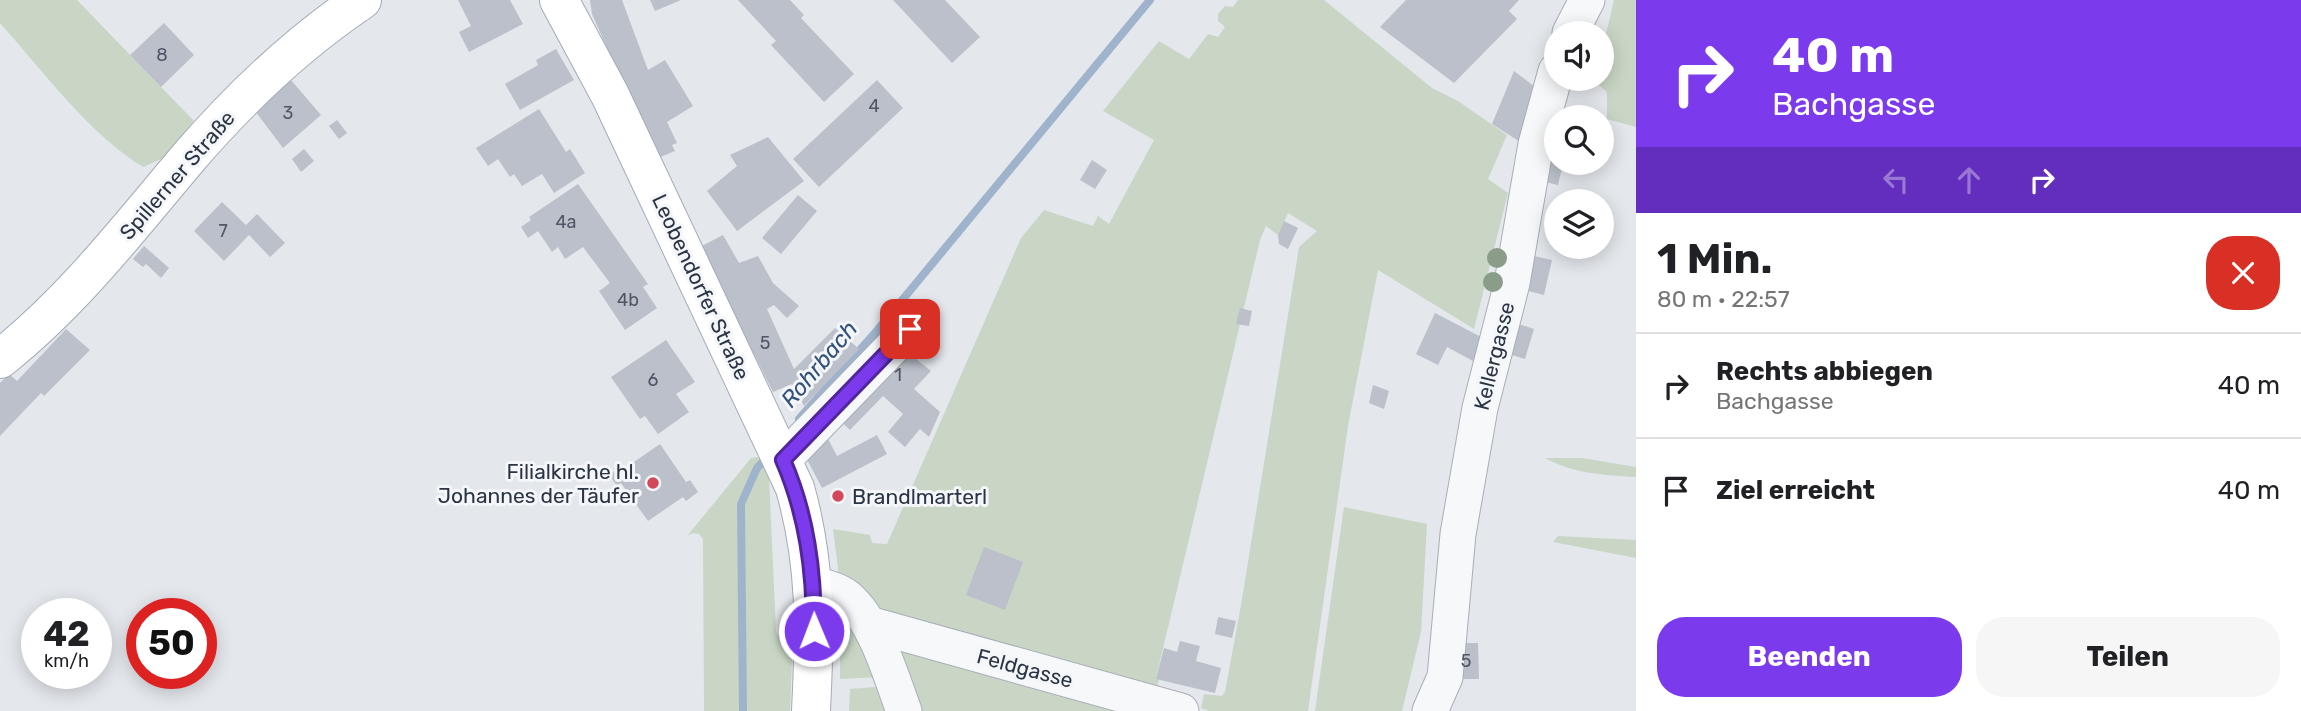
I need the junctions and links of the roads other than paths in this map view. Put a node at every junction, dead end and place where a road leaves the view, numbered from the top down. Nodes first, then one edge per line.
1 (362, 0) edge
2 (559, 0) edge
3 (1587, 0) edge
4 (1576, 21) edge
5 (1551, 91) edge
6 (910, 329) dead end
7 (0, 359) edge
8 (777, 448) junction
9 (813, 583) junction
10 (869, 624) junction
11 (811, 711) edge
12 (905, 711) edge
13 (1181, 711) edge
14 (1430, 711) edge

1 - 7 main road, Spillerner Straße
2 - 8 main road, Leobendorfer Straße
3 - 4 street
5 - 14 street, Kellergasse
6 - 8 street
8 - 9 main road, Leobendorfer Straße
9 - 10 street
9 - 11 main road, Leobendorfer Straße
10 - 12 street
10 - 13 street, Feldgasse

